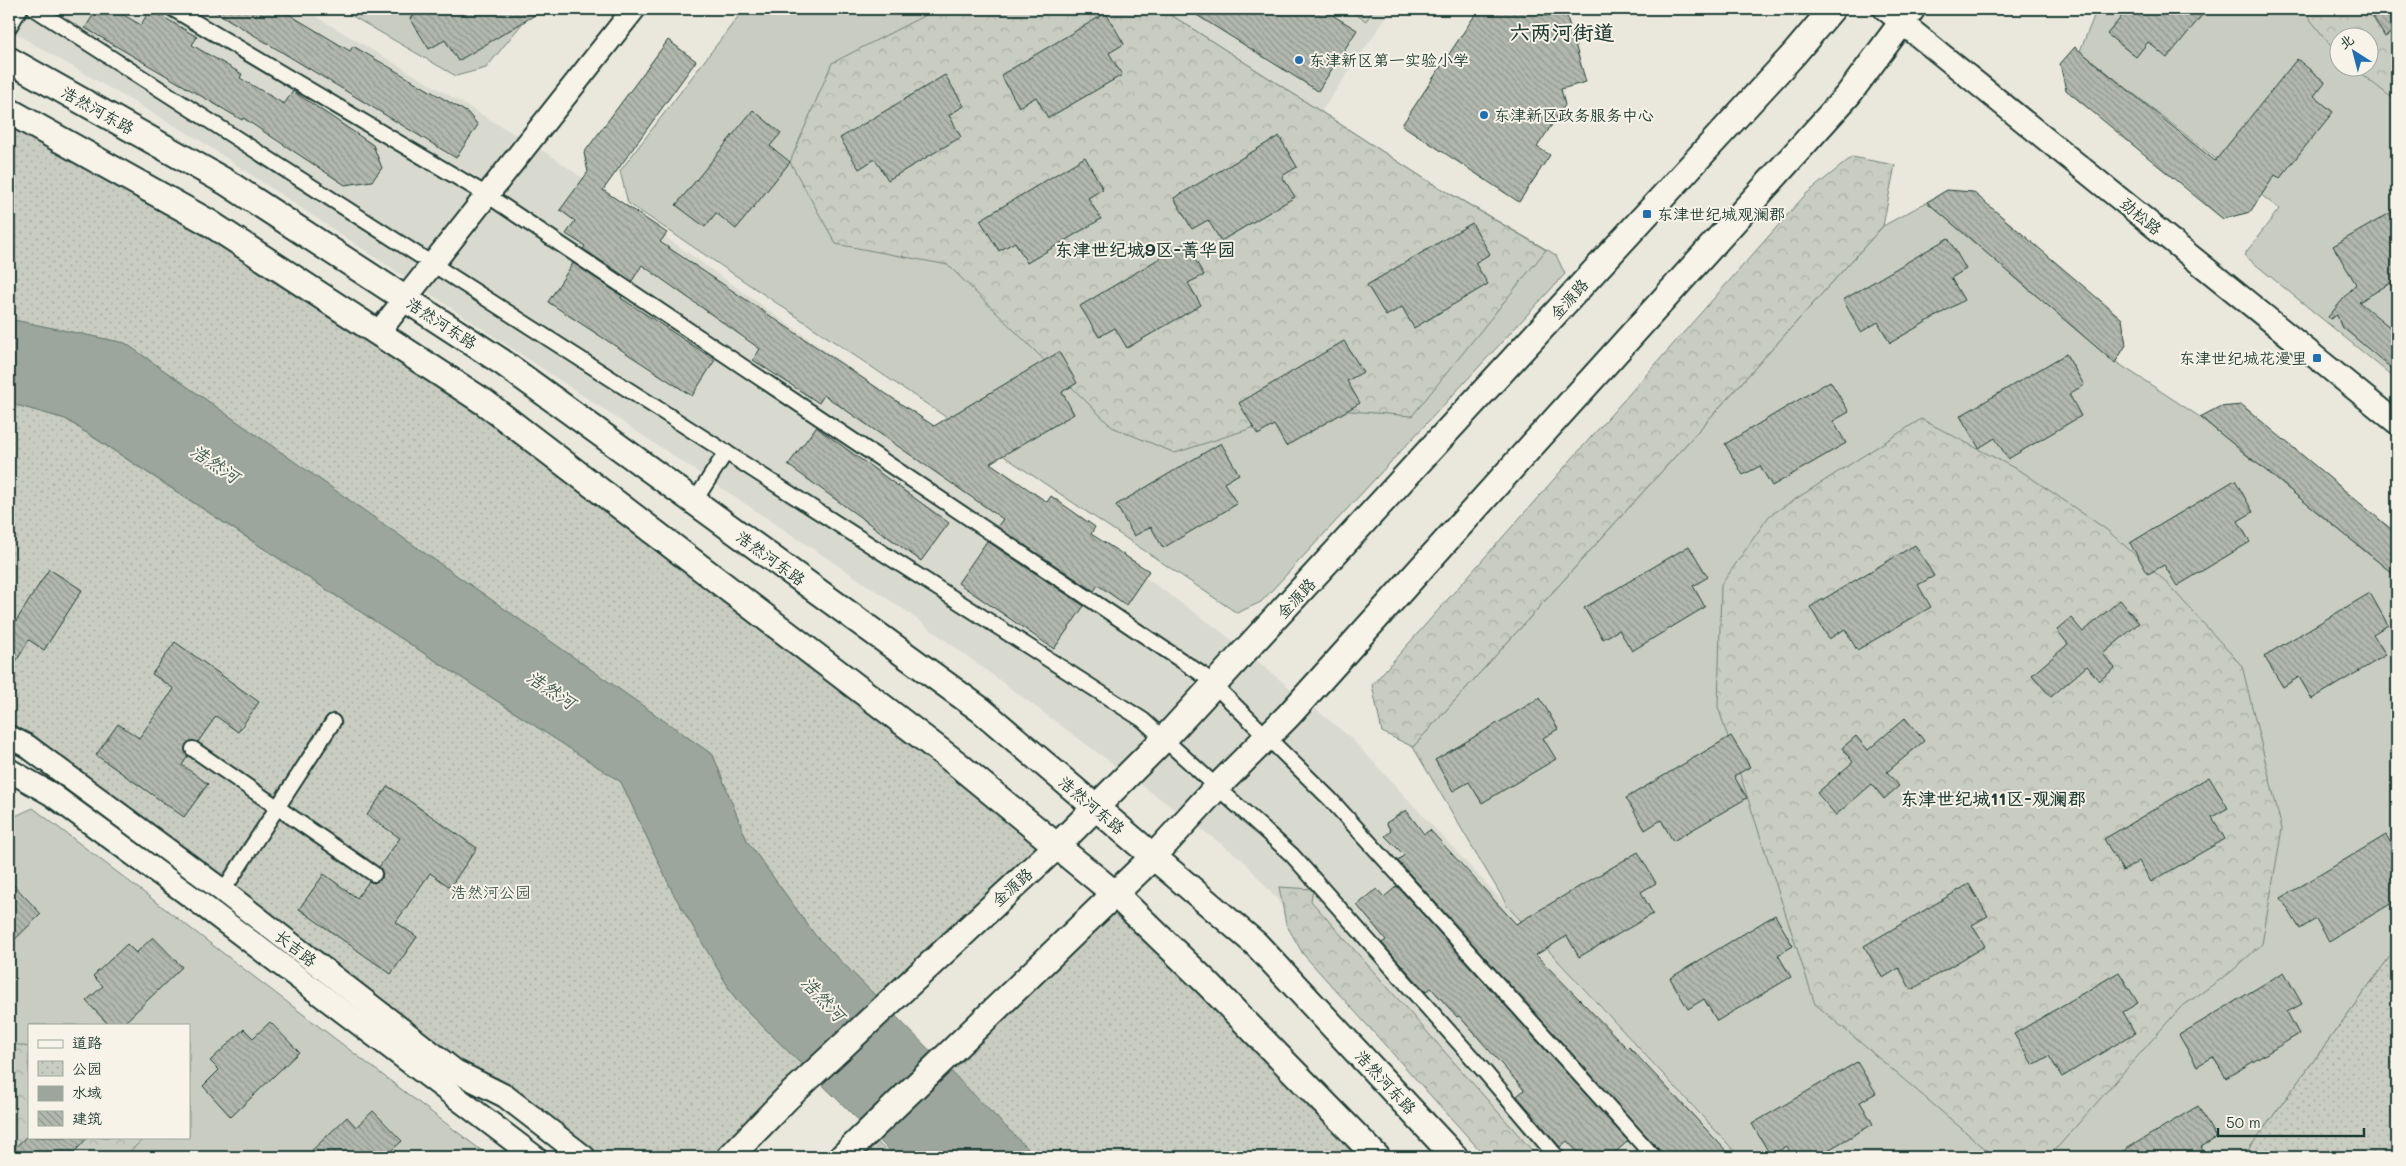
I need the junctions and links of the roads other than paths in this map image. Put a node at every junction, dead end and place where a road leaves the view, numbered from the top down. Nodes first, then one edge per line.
1 (20, 9) edge
2 (35, 9) edge
3 (173, 9) edge
4 (634, 9) edge
5 (1832, 9) edge
6 (1900, 13) edge
7 (9, 27) edge
8 (9, 60) edge
9 (9, 111) edge
10 (487, 195) junction
11 (433, 263) junction
12 (404, 298) junction
13 (378, 333) junction
14 (2397, 423) edge
15 (726, 452) junction
16 (694, 502) junction
17 (1215, 686) junction
18 (333, 722) dead end
19 (1267, 737) junction
20 (1164, 739) junction
21 (18, 742) edge
22 (193, 749) dead end
23 (9, 768) edge
24 (1217, 787) junction
25 (278, 807) junction
26 (1095, 807) junction
27 (1057, 846) junction
28 (1154, 857) junction
29 (374, 874) dead end
30 (222, 891) junction
31 (1115, 894) junction
32 (536, 1157) edge
33 (584, 1157) edge
34 (731, 1157) edge
35 (842, 1157) edge
36 (1377, 1157) edge
37 (1456, 1157) edge
38 (1557, 1157) edge
39 (1654, 1157) edge

1 - 7 street
2 - 11 street
3 - 10 street
4 - 10 street
5 - 17 main road, 金源路
6 - 14 street, 劲松路
6 - 19 main road
8 - 12 main road, 浩然河东路
9 - 13 main road
10 - 11 street
10 - 17 street
11 - 12 street
11 - 15 street
12 - 13 street
12 - 16 main road, 浩然河东路
13 - 27 main road
15 - 16 street
15 - 20 street
16 - 26 main road, 浩然河东路
17 - 19 street
17 - 20 main road, 金源路
18 - 25 street
19 - 24 main road
19 - 39 street
20 - 24 street
20 - 26 main road, 金源路
21 - 23 street
21 - 30 street, 长吉路
22 - 25 street
23 - 32 street, 长吉路
24 - 28 main road
24 - 38 street
25 - 29 street
25 - 30 street
26 - 27 main road, 金源路
26 - 28 main road, 浩然河东路
27 - 31 main road
27 - 34 main road, 金源路
28 - 31 main road
28 - 37 main road, 浩然河东路
30 - 33 street, 长吉路
31 - 35 main road
31 - 36 main road

